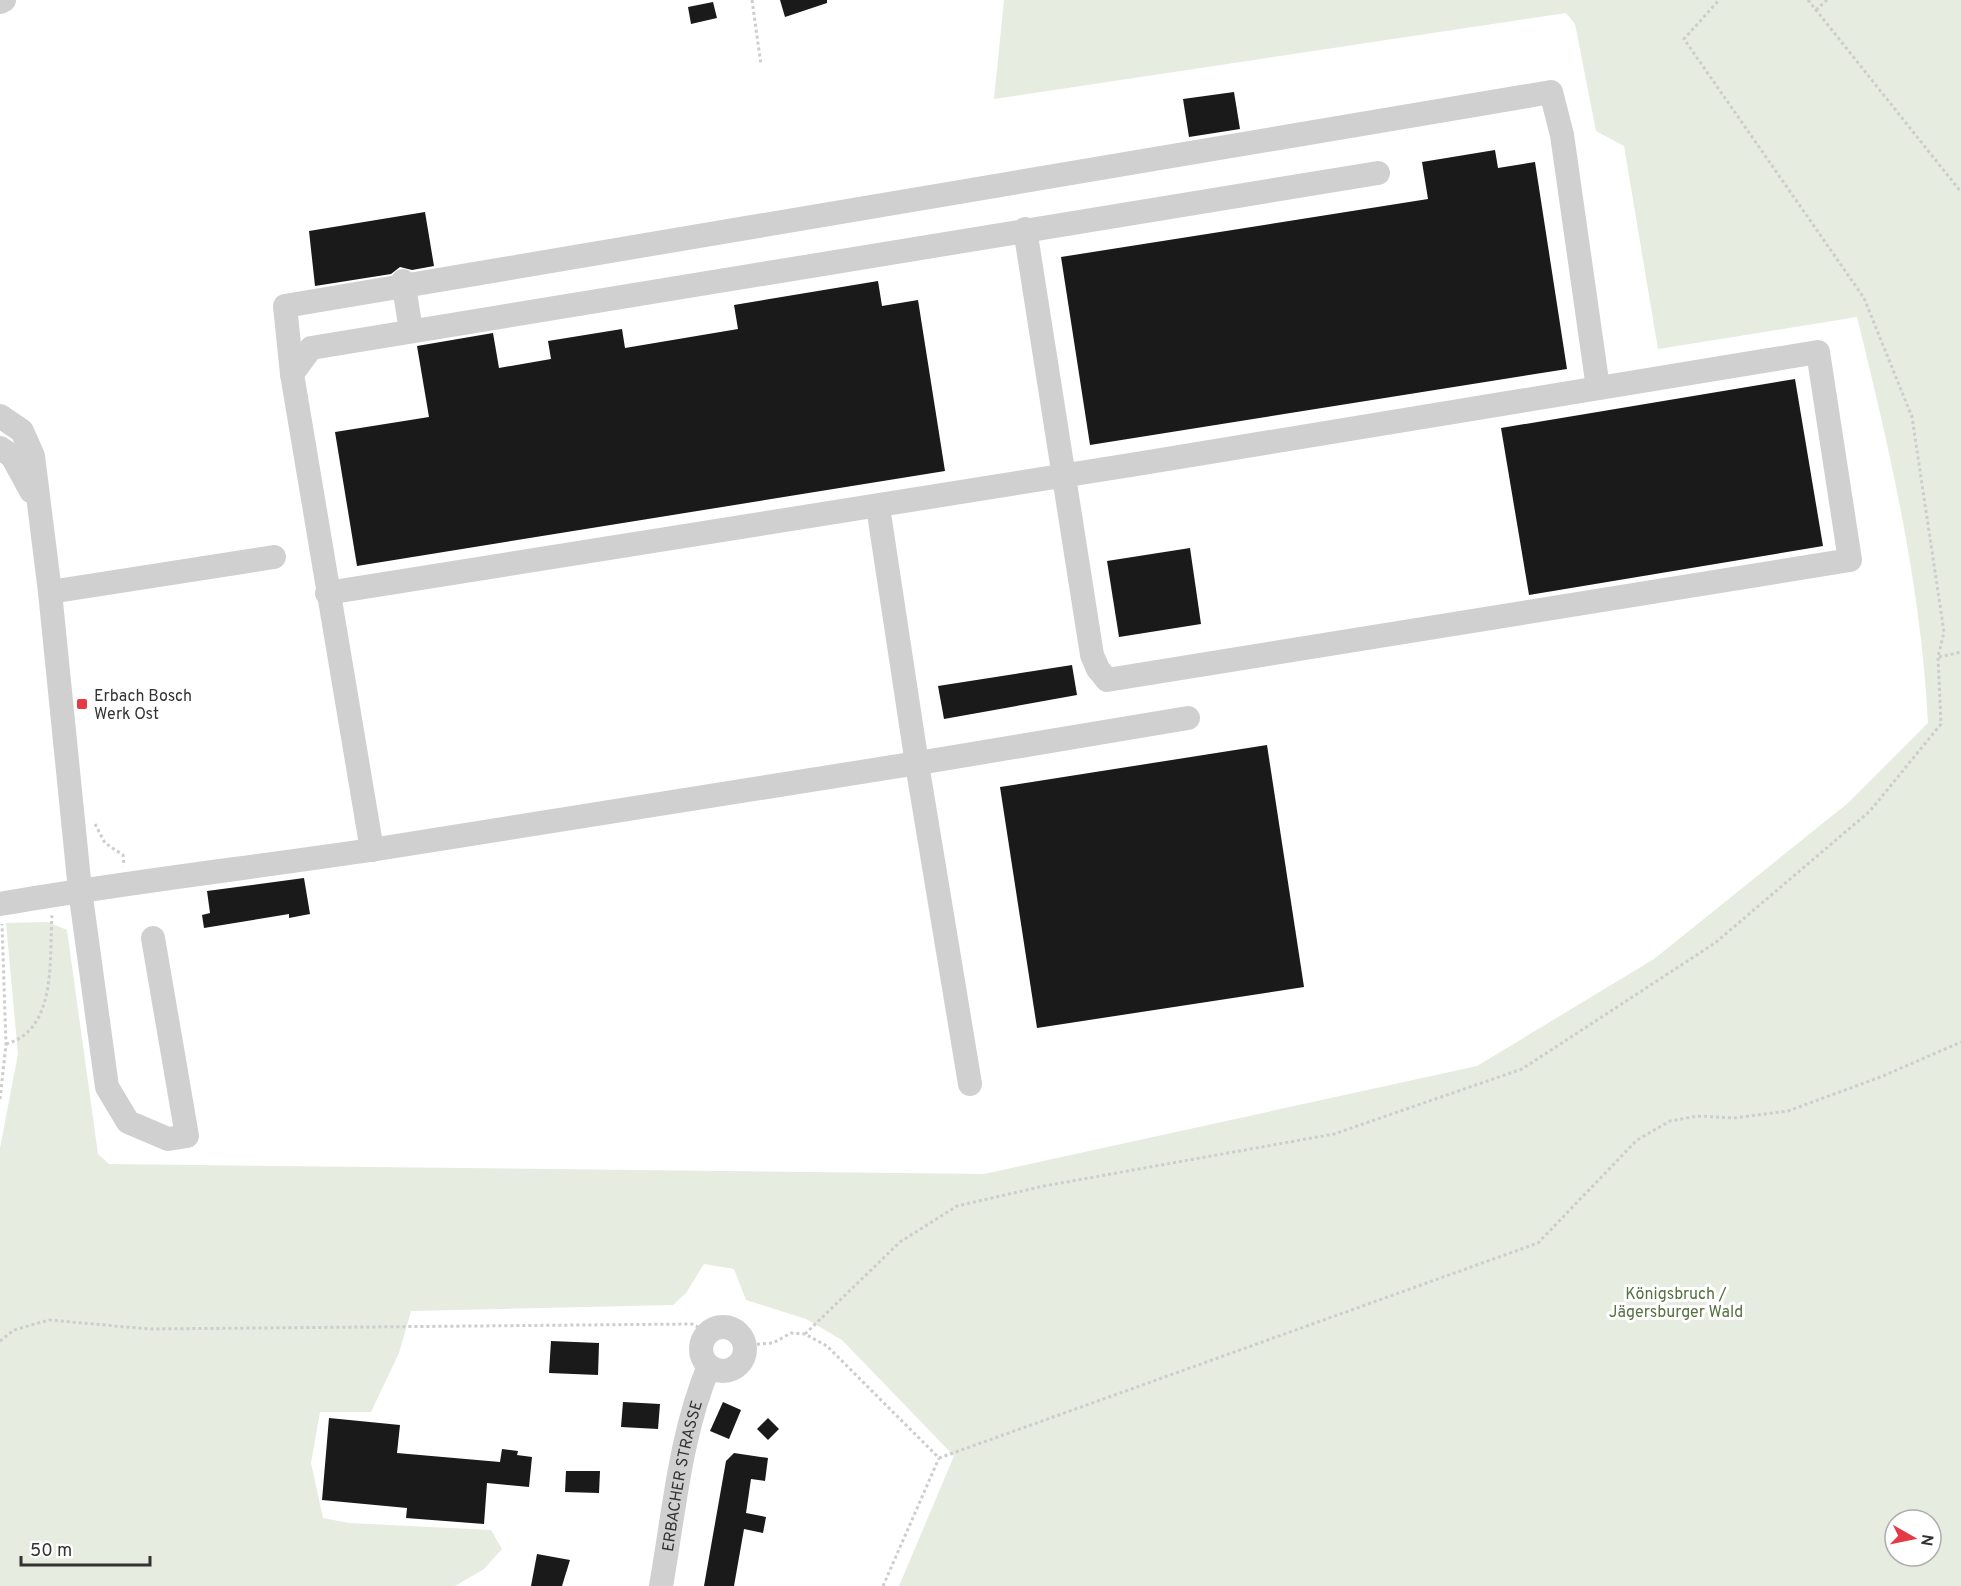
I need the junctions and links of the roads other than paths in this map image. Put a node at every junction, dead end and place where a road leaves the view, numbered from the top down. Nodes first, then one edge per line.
1 (4, 0) edge
2 (0, 2) edge
3 (1378, 172) dead end
4 (1025, 229) junction
5 (403, 284) junction
6 (411, 330) junction
7 (292, 375) junction
8 (1598, 388) junction
9 (0, 416) edge
10 (0, 448) edge
11 (1065, 476) junction
12 (878, 507) junction
13 (39, 510) junction
14 (274, 557) dead end
15 (50, 592) junction
16 (327, 593) junction
17 (1188, 718) dead end
18 (916, 764) junction
19 (372, 850) junction
20 (80, 890) junction
21 (0, 904) edge
22 (153, 938) dead end
23 (970, 1084) dead end
24 (709, 1366) junction
25 (661, 1586) edge

1 - 2 street
3 - 4 street
4 - 6 street
4 - 11 street
5 - 6 street
5 - 7 street
5 - 8 street
6 - 7 street
7 - 16 street
8 - 11 street
8 - 11 street
9 - 13 street
10 - 13 street
11 - 12 street
12 - 16 street
12 - 18 street
13 - 15 street
14 - 15 street
15 - 20 street
16 - 19 street
17 - 18 street
18 - 19 street
18 - 23 street
19 - 20 street
20 - 21 street
20 - 22 street
24 - 24 street
24 - 25 street, ERBACHER STRASSE

